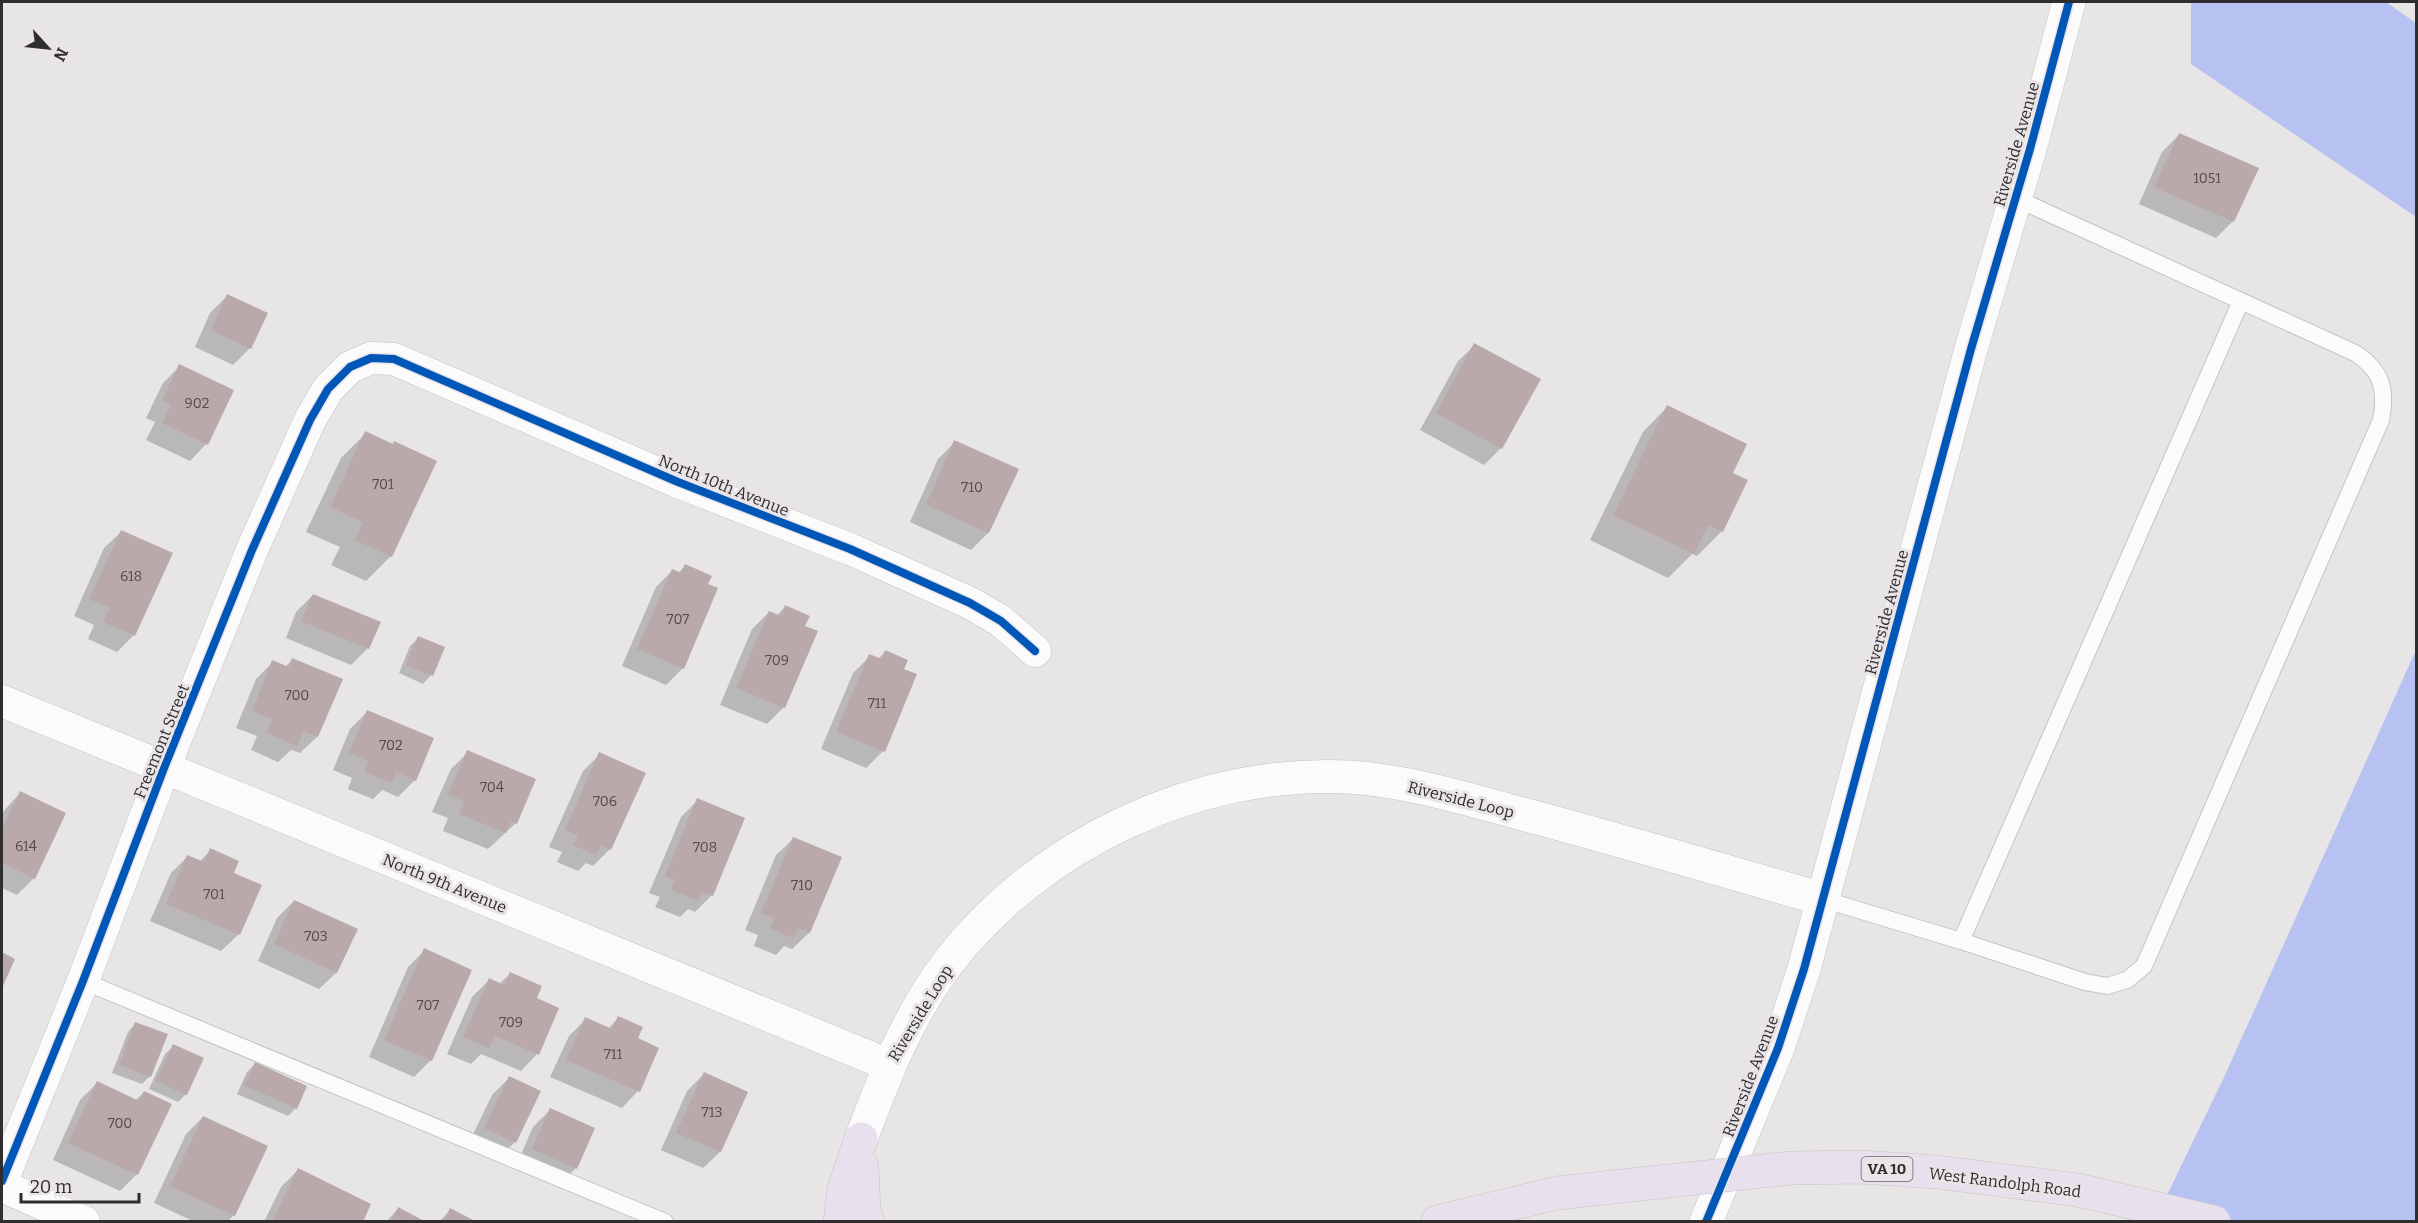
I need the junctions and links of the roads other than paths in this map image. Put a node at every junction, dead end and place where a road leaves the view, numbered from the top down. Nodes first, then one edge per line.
1 (2069, 2) edge
2 (2016, 198) junction
3 (2241, 301) junction
4 (394, 359) joint
5 (1035, 651) dead end
6 (2, 701) edge
7 (164, 768) junction
8 (1822, 899) junction
9 (1961, 941) junction
10 (83, 981) junction
11 (889, 1065) junction
12 (861, 1139) junction
13 (2, 1181) edge
14 (2, 1186) edge
15 (84, 1221) edge
16 (665, 1221) edge
17 (840, 1221) edge
18 (868, 1221) edge
19 (1437, 1221) edge
20 (1706, 1221) edge
21 (2214, 1221) edge

1 - 2 street, Riverside Avenue
2 - 3 lane
2 - 8 street, Riverside Avenue
3 - 9 lane
3 - 9 lane
4 - 5 street, North 10th Avenue
4 - 7 street, Freemont Street
6 - 7 street, North 9th Avenue
7 - 10 street, Freemont Street
7 - 11 street, North 9th Avenue
8 - 9 lane
8 - 11 street, Riverside Loop
8 - 20 street, Riverside Avenue
10 - 13 street, Freemont Street
10 - 16 lane
11 - 12 street, Riverside Loop
12 - 17 highway
12 - 18 highway
14 - 15 street
19 - 21 highway, West Randolph Road / VA 10, bridge

